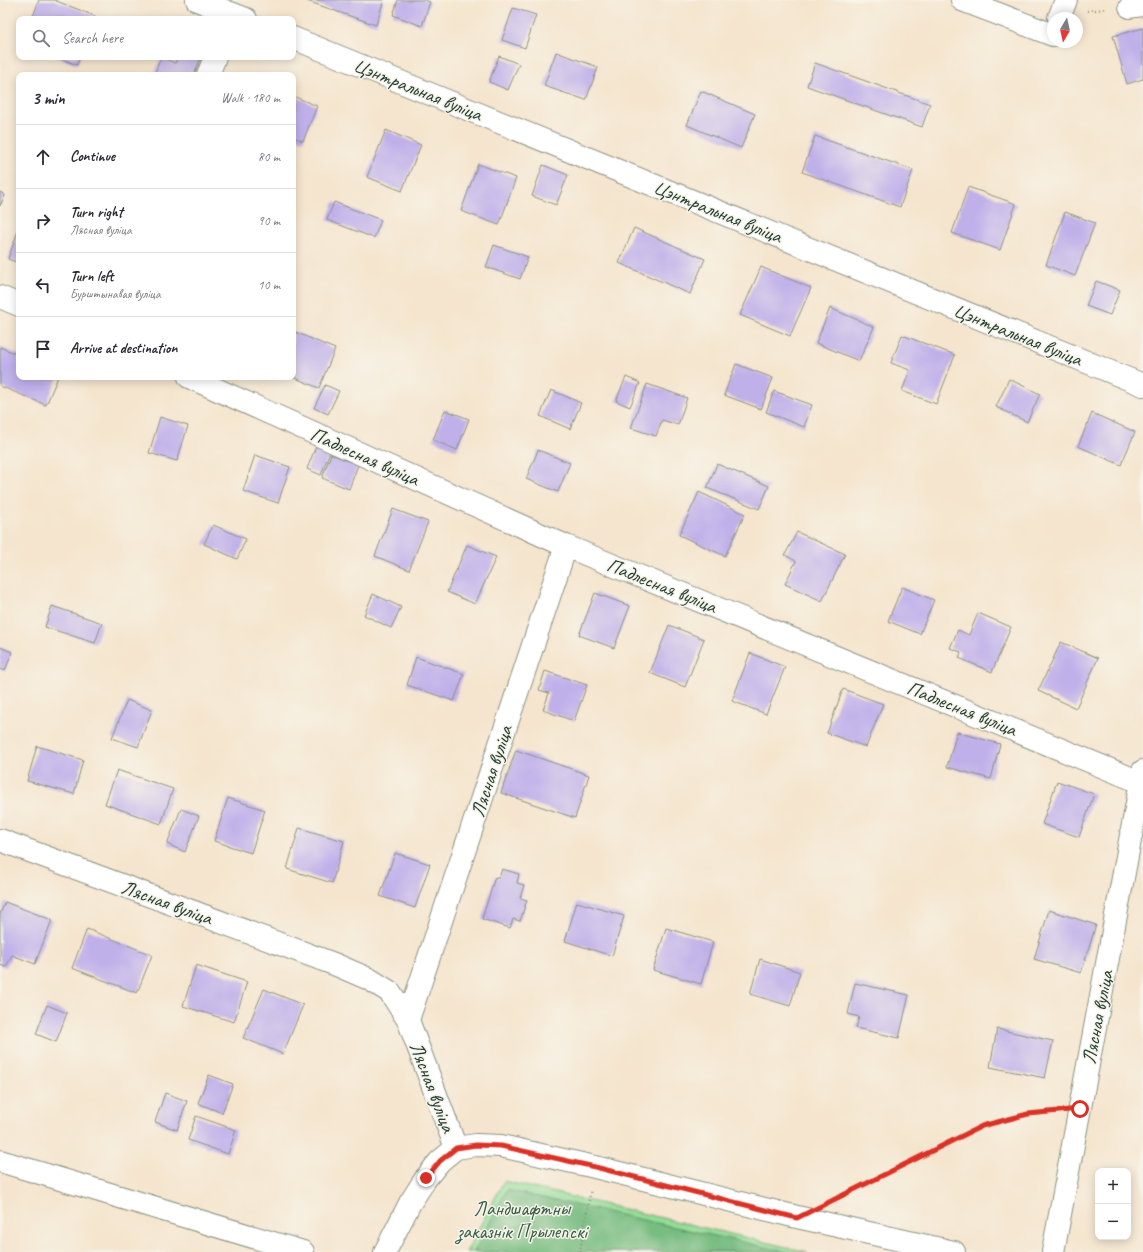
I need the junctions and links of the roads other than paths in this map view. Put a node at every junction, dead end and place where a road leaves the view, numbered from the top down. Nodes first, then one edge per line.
1 (197, 0) edge
2 (962, 0) edge
3 (237, 13) edge
4 (1047, 32) edge
5 (296, 39) edge
6 (214, 60) edge
7 (209, 72) edge
8 (0, 297) edge
9 (16, 304) edge
10 (196, 380) edge
11 (1143, 385) edge
12 (566, 546) junction
13 (1142, 776) edge
14 (0, 840) edge
15 (408, 1020) junction
16 (456, 1148) junction
17 (0, 1161) edge
18 (303, 1252) edge
19 (385, 1252) edge
20 (954, 1252) edge
21 (1053, 1252) edge

1 - 3 street
2 - 4 street
5 - 11 street, Цэнтральная вуліца
6 - 7 street
8 - 9 street
10 - 12 street, Падлесная вуліца
12 - 13 street, Падлесная вуліца
12 - 15 street, Лясная вуліца
13 - 21 street, Лясная вуліца
14 - 15 street, Лясная вуліца
15 - 16 street, Лясная вуліца
16 - 19 street
16 - 20 street, Лясная вуліца
17 - 18 street

